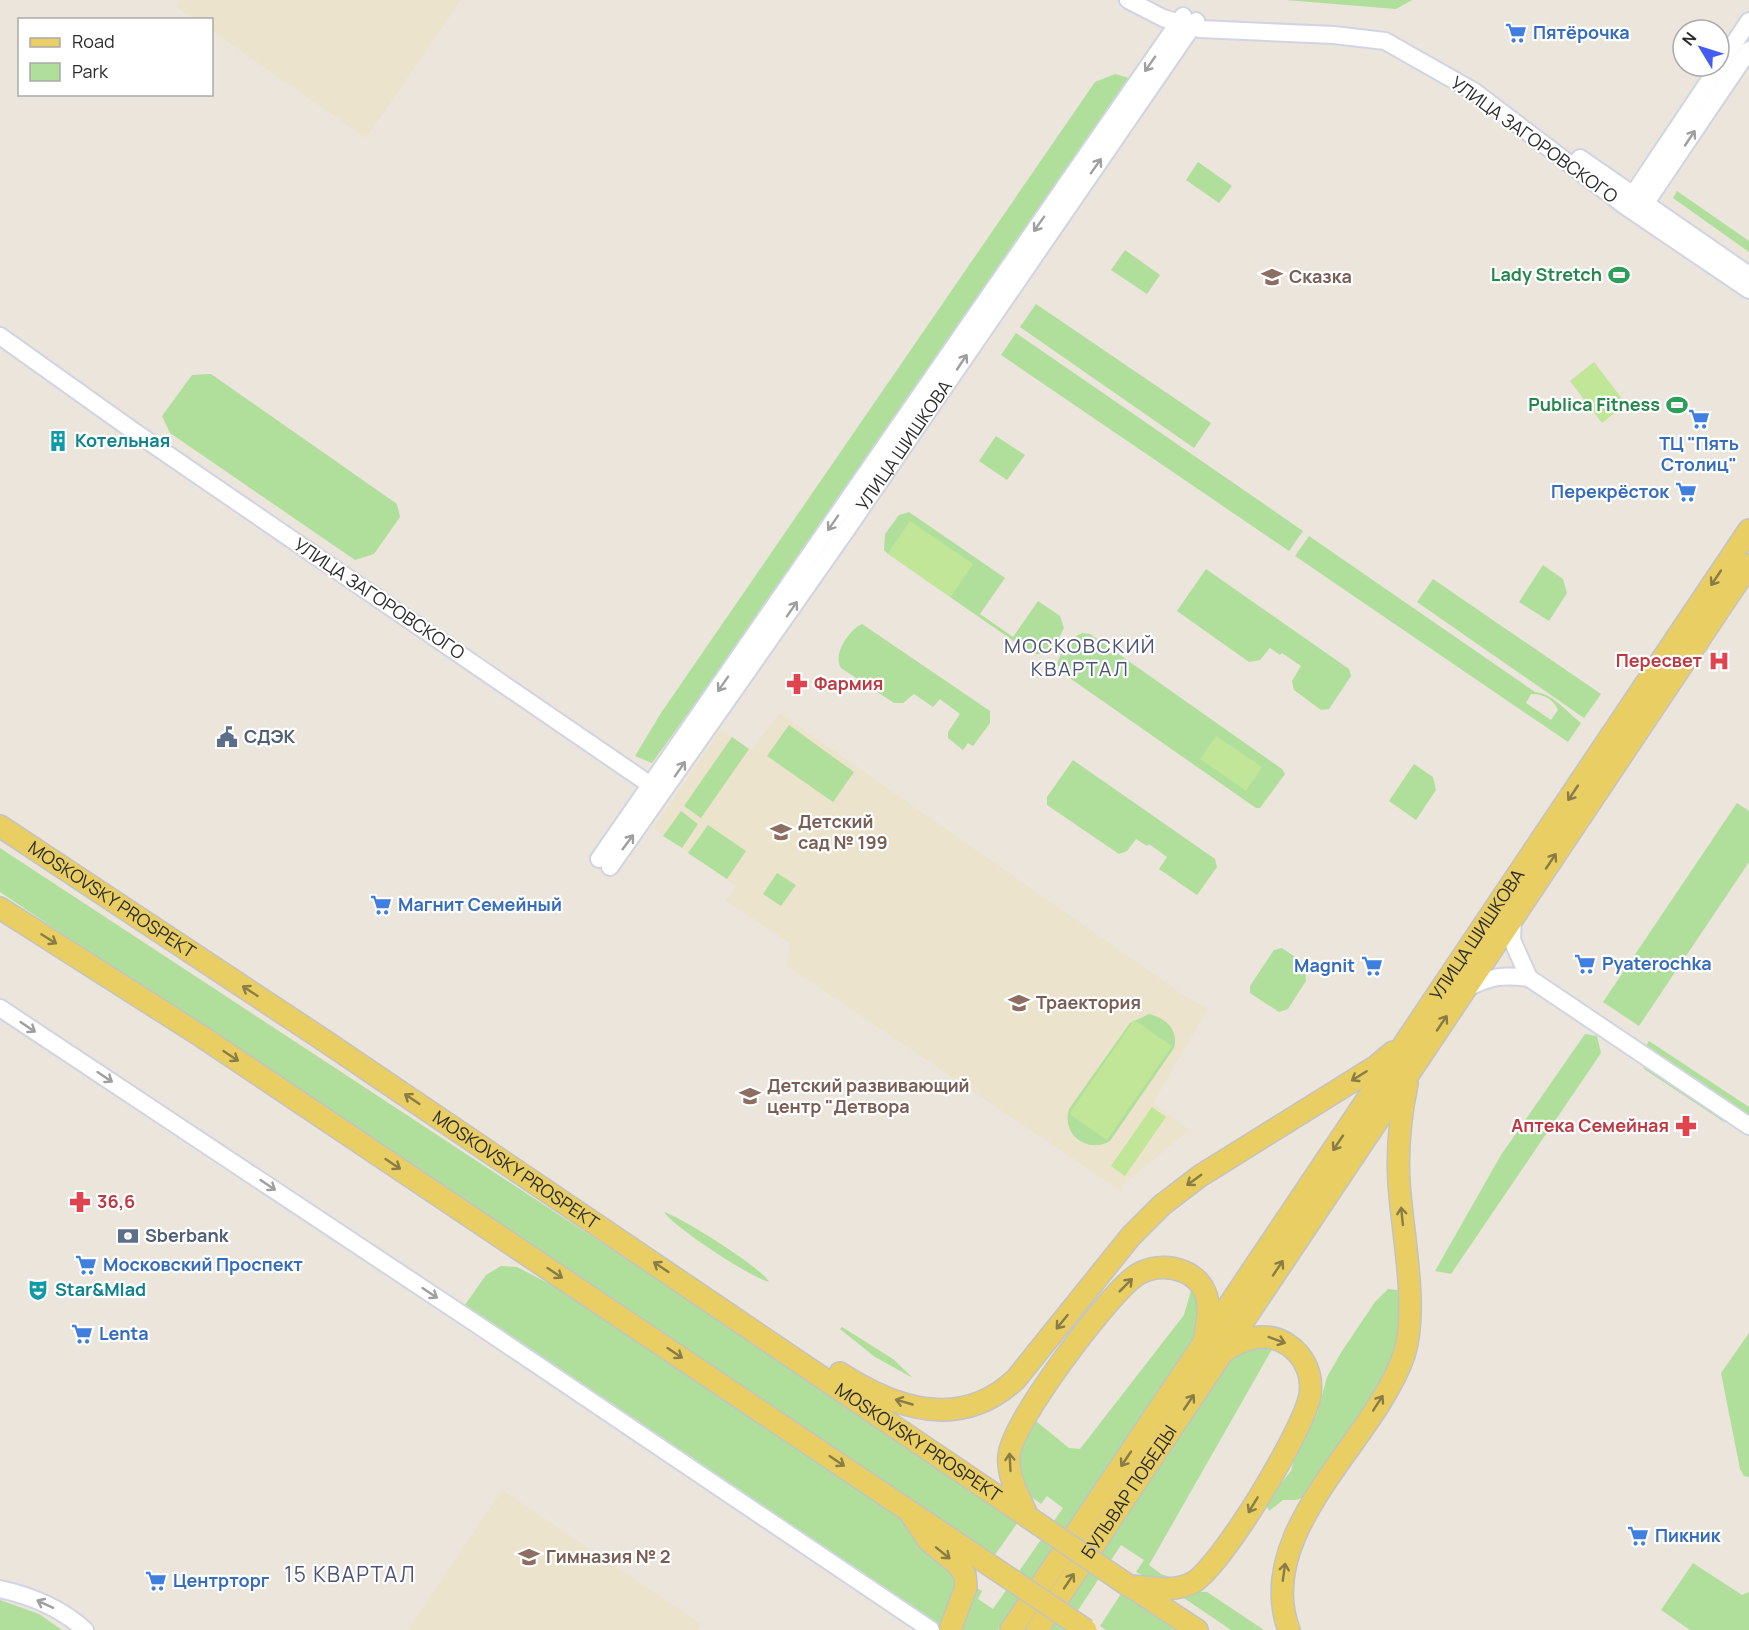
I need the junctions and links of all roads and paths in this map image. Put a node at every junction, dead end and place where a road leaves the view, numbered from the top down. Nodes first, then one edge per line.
1 (1128, 0) edge
2 (1152, 0) edge
3 (1749, 21) edge
4 (1187, 22) junction
5 (1731, 48) edge
6 (1749, 50) edge
7 (1712, 78) edge
8 (1635, 205) junction
9 (1749, 275) edge
10 (1749, 290) edge
11 (0, 336) edge
12 (1749, 530) edge
13 (1749, 566) edge
14 (1666, 672) junction
15 (1619, 742) junction
16 (652, 786) junction
17 (0, 826) edge
18 (0, 908) edge
19 (1512, 918) junction
20 (1529, 978) junction
21 (1465, 989) junction
22 (0, 1008) edge
23 (1406, 1042) junction
24 (1409, 1072) junction
25 (1749, 1126) edge
26 (709, 1300) junction
27 (1214, 1346) junction
28 (907, 1508) junction
29 (1028, 1517) junction
30 (1129, 1586) junction
31 (0, 1589) edge
32 (85, 1630) edge
33 (931, 1630) edge
34 (950, 1630) edge
35 (1011, 1630) edge
36 (1037, 1630) edge
37 (1086, 1630) edge
38 (1197, 1630) edge
39 (1289, 1630) edge

1 - 4 street, УЛИЦА ЗАГОРОВСКОГО
2 - 4 street, УЛИЦА ЗАГОРОВСКОГО
3 - 5 street
4 - 8 street, УЛИЦА ЗАГОРОВСКОГО
4 -> 16 street, УЛИЦА ШИШКОВА
16 -> 4 street, УЛИЦА ШИШКОВА
8 -> 6 street
7 - 8 street
8 - 9 street, УЛИЦА ЗАГОРОВСКОГО
8 - 10 street, УЛИЦА ЗАГОРОВСКОГО
11 - 16 street, УЛИЦА ЗАГОРОВСКОГО
12 -> 14 main road, УЛИЦА ШИШКОВА
13 - 14 main road, УЛИЦА ШИШКОВА
14 - 15 main road, УЛИЦА ШИШКОВА
19 -> 15 main road, УЛИЦА ШИШКОВА
15 -> 23 main road, УЛИЦА ШИШКОВА
26 -> 17 main road, MOSKOVSKY PROSPEKT
18 -> 28 main road
19 - 20 street
19 - 21 main road, УЛИЦА ШИШКОВА
20 - 21 street
20 - 25 street
24 -> 21 main road, УЛИЦА ШИШКОВА
22 -> 33 street
23 -> 26 main road
23 -> 27 main road, УЛИЦА ШИШКОВА
27 -> 24 main road, УЛИЦА ШИШКОВА
39 -> 24 main road
26 - 29 main road, MOSKOVSKY PROSPEKT
29 -> 27 main road
27 -> 30 main road
27 -> 35 main road, БУЛЬВАР ПОБЕДЫ
36 -> 27 main road, БУЛЬВАР ПОБЕДЫ
28 -> 34 main road
28 - 37 main road, bridge
29 - 30 main road, bridge
30 - 38 main road
32 -> 31 street

